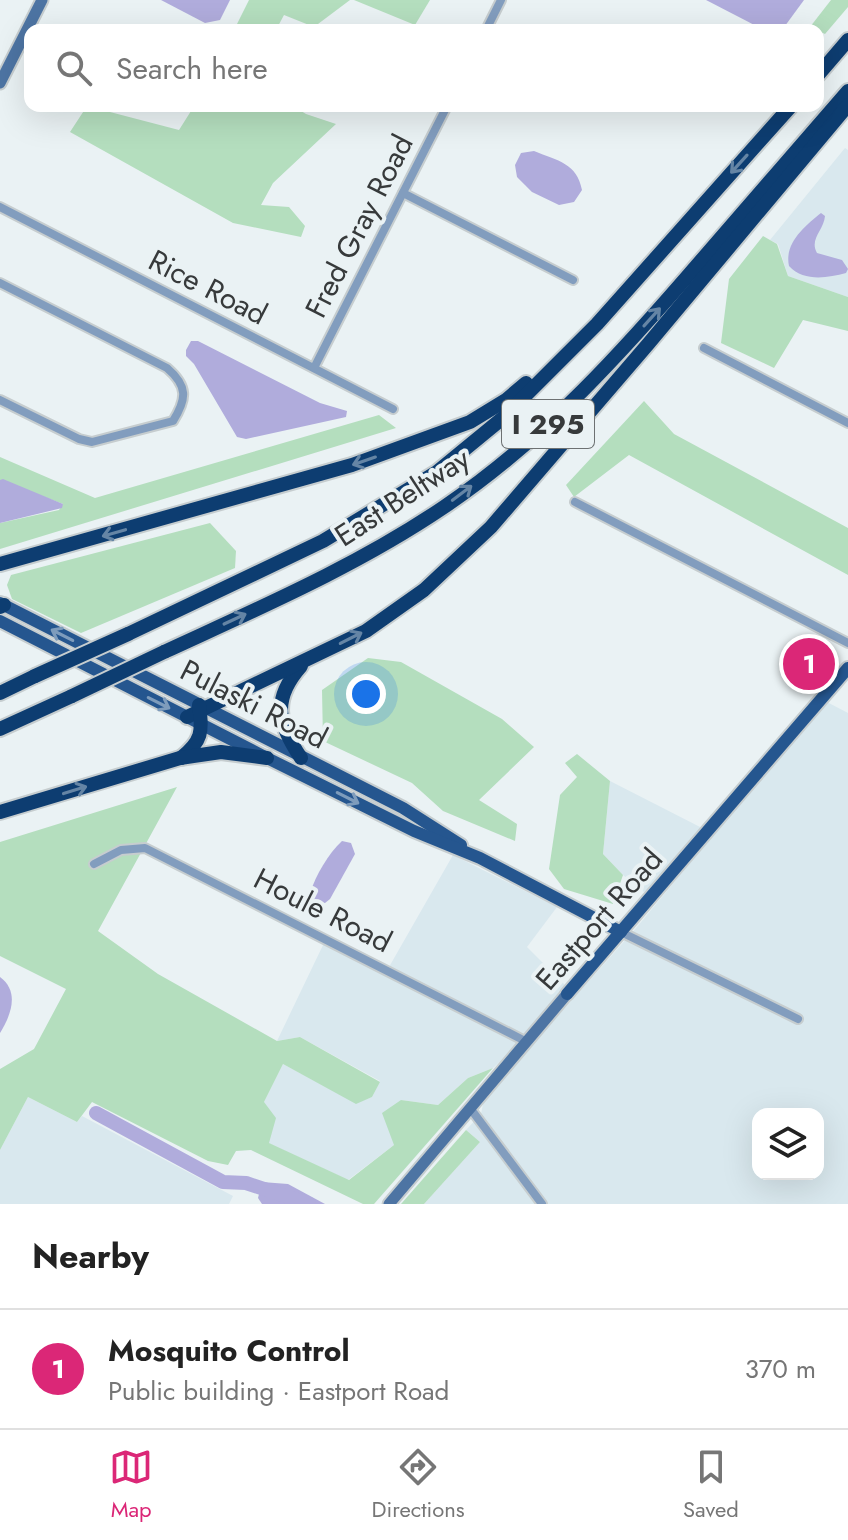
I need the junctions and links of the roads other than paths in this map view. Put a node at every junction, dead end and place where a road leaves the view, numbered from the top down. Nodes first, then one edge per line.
1 (42, 0) edge
2 (501, 0) edge
3 (30, 24) edge
4 (489, 24) edge
5 (24, 36) edge
6 (848, 40) edge
7 (824, 68) edge
8 (0, 83) edge
9 (848, 91) edge
10 (848, 105) edge
11 (444, 112) edge
12 (786, 112) edge
13 (403, 193) junction
14 (0, 207) edge
15 (573, 280) dead end
16 (0, 283) edge
17 (597, 324) junction
18 (704, 348) dead end
19 (314, 368) junction
20 (0, 400) edge
21 (393, 409) dead end
22 (848, 423) edge
23 (575, 502) dead end
24 (3, 566) edge
25 (1, 605) edge
26 (0, 621) edge
27 (848, 643) edge
28 (306, 661) junction
29 (848, 668) edge
30 (0, 693) edge
31 (199, 714) junction
32 (0, 729) edge
33 (180, 758) junction
34 (267, 758) junction
35 (301, 758) junction
36 (0, 812) edge
37 (480, 858) junction
38 (94, 864) dead end
39 (621, 932) junction
40 (567, 994) joint
41 (798, 1019) dead end
42 (527, 1042) junction
43 (470, 1108) junction
44 (389, 1204) edge
45 (542, 1204) edge

1 - 3 street
2 - 4 street
5 - 8 street
6 - 7 highway
32 -> 9 highway, East Beltway / I 295, bridge
28 -> 10 highway
11 - 13 street, Fred Gray Road
12 -> 17 highway, East Beltway / I 295
13 - 15 street
13 - 19 street, Fred Gray Road
14 - 19 street, Rice Road
16 - 20 street
17 -> 24 highway
17 - 30 highway, East Beltway / I 295, bridge
18 - 22 street
19 - 21 street, Rice Road
23 - 27 street
31 -> 25 main road, Pulaski Road
26 -> 31 main road, Pulaski Road
28 - 31 highway
28 - 35 highway
29 - 39 main road, Eastport Road
31 - 33 highway
31 - 34 main road, Pulaski Road
31 - 35 main road, Pulaski Road
33 - 34 highway
36 -> 33 highway
34 -> 37 main road, Pulaski Road
35 - 37 main road, Pulaski Road
37 - 39 main road, Pulaski Road
38 - 42 street, Houle Road
39 - 40 main road, Eastport Road
39 - 41 street, Pulaski Road
40 - 42 street, Eastport Road
42 - 43 street, Eastport Road
43 - 44 street, Eastport Road
43 - 45 street

